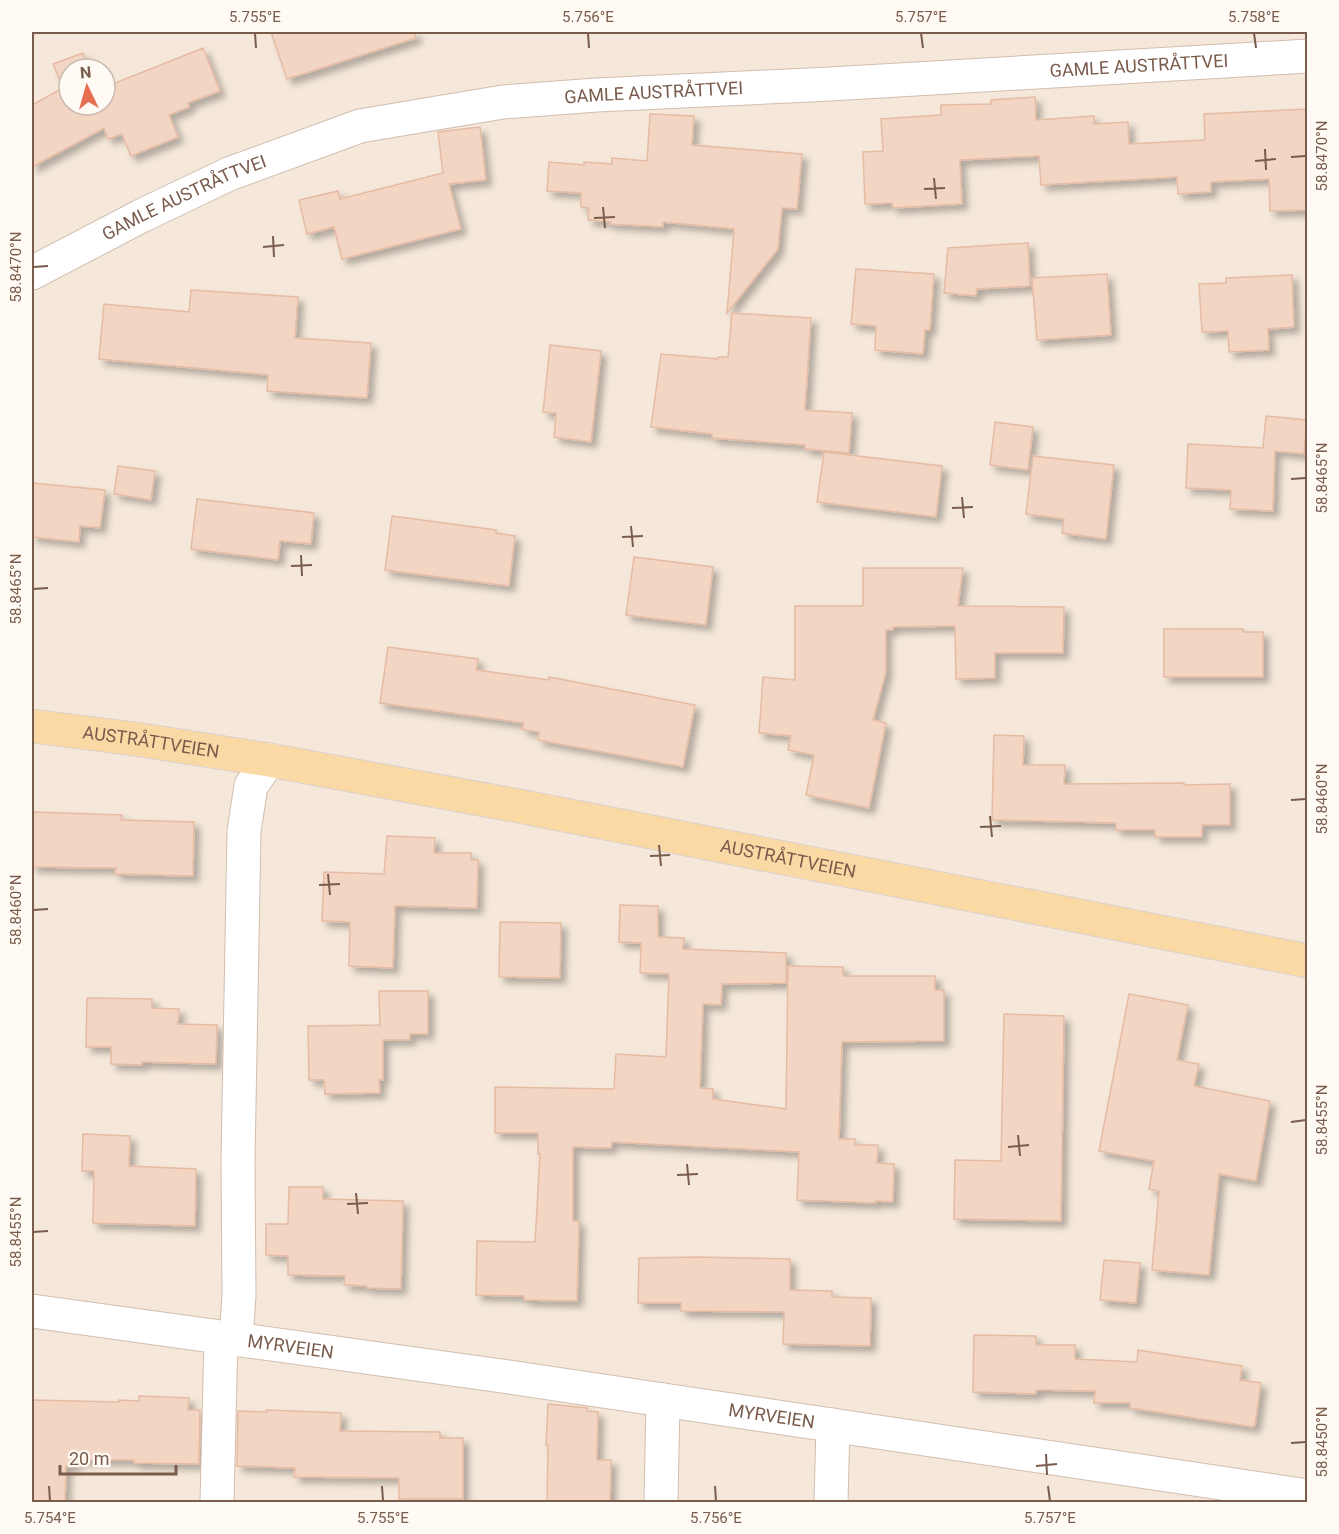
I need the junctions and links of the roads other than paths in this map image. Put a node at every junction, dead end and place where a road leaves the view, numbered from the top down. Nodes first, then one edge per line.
1 (1308, 56) edge
2 (32, 273) edge
3 (32, 726) edge
4 (269, 760) junction
5 (1308, 961) edge
6 (32, 1311) edge
7 (229, 1339) junction
8 (663, 1400) junction
9 (833, 1425) junction
10 (1308, 1496) edge
11 (217, 1503) edge
12 (661, 1503) edge
13 (831, 1503) edge

1 - 2 street, GAMLE AUSTRÅTTVEI
3 - 4 main road, AUSTRÅTTVEIEN
4 - 5 main road, AUSTRÅTTVEIEN
4 - 7 street, MYRVEIEN
6 - 7 street, MYRVEIEN
7 - 8 street, MYRVEIEN
7 - 11 street, MYRVEIEN
8 - 9 street, MYRVEIEN
8 - 12 street
9 - 10 street, MYRVEIEN
9 - 13 street

